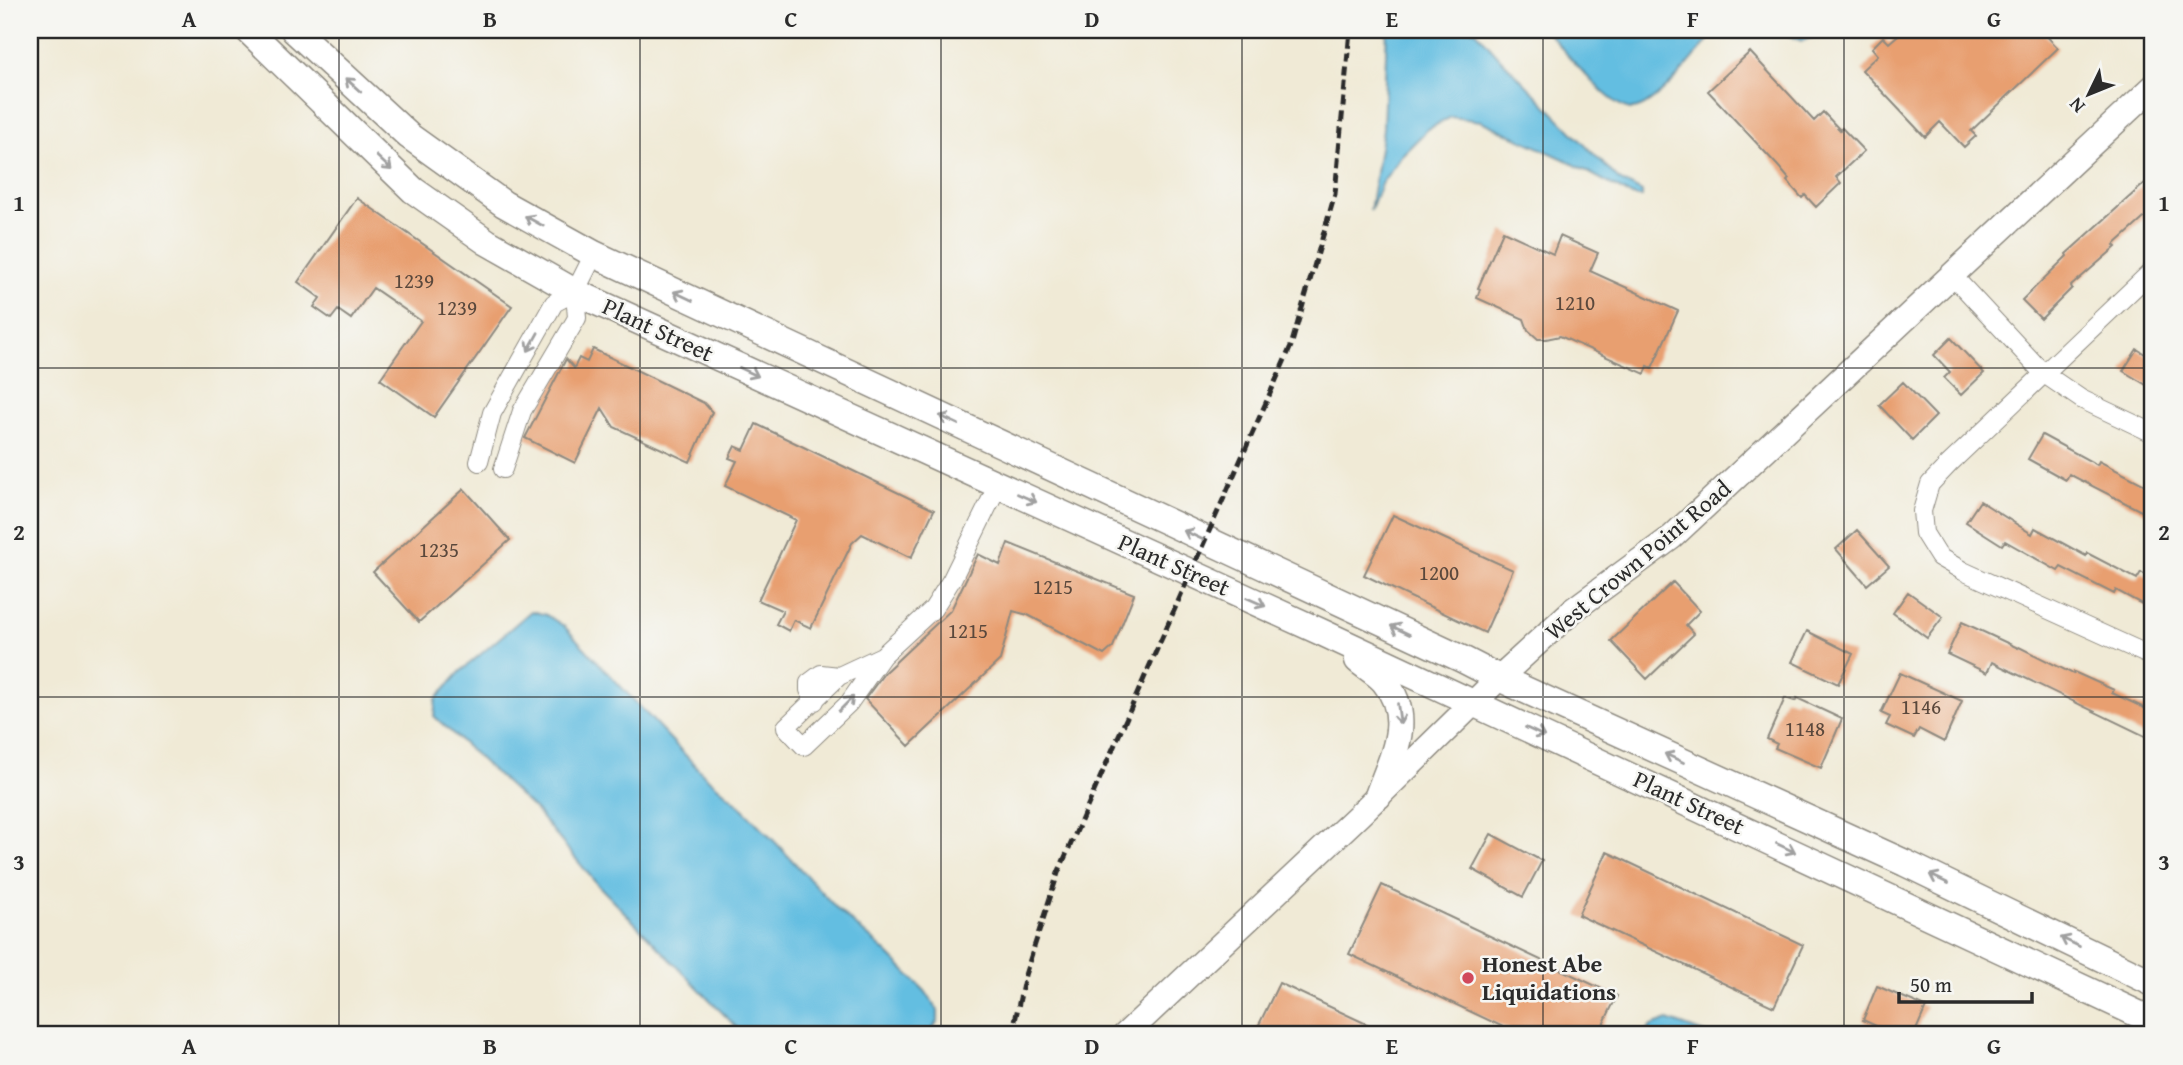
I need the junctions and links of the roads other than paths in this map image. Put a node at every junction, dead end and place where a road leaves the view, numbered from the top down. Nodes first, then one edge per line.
1 (248, 30) edge
2 (294, 30) edge
3 (2153, 87) edge
4 (594, 254) junction
5 (2153, 270) edge
6 (1953, 276) junction
7 (575, 292) junction
8 (2043, 373) junction
9 (2153, 433) edge
10 (983, 437) junction
11 (920, 450) junction
12 (480, 463) dead end
13 (503, 469) dead end
14 (1055, 470) junction
15 (998, 485) junction
16 (1321, 632) junction
17 (882, 656) junction
18 (2153, 657) edge
19 (1499, 678) junction
20 (1474, 703) junction
21 (1378, 796) junction
22 (1975, 936) junction
23 (2149, 981) edge
24 (2153, 1021) edge
25 (1125, 1035) edge

1 -> 7 main road, Plant Street
4 -> 2 main road, Plant Street
3 - 6 street, West Crown Point Road
4 - 7 street
10 -> 4 main road, Plant Street
5 - 8 street
6 - 8 street
6 - 19 street, West Crown Point Road
7 -> 11 main road, Plant Street
7 -> 12 street
7 - 13 street
8 - 9 street
8 - 18 street
10 - 11 main road
10 - 14 main road, Plant Street
11 - 15 main road, Plant Street
14 - 15 main road
19 -> 14 main road, Plant Street
15 -> 16 main road, Plant Street
15 - 17 street
16 - 20 main road, Plant Street
16 -> 21 main road
17 -> 17 street
19 - 20 street, West Crown Point Road
23 -> 19 main road, Plant Street
20 - 21 street, West Crown Point Road
20 -> 22 main road, Plant Street
21 - 25 street, West Crown Point Road
22 - 23 main road
22 - 24 main road, Plant Street

